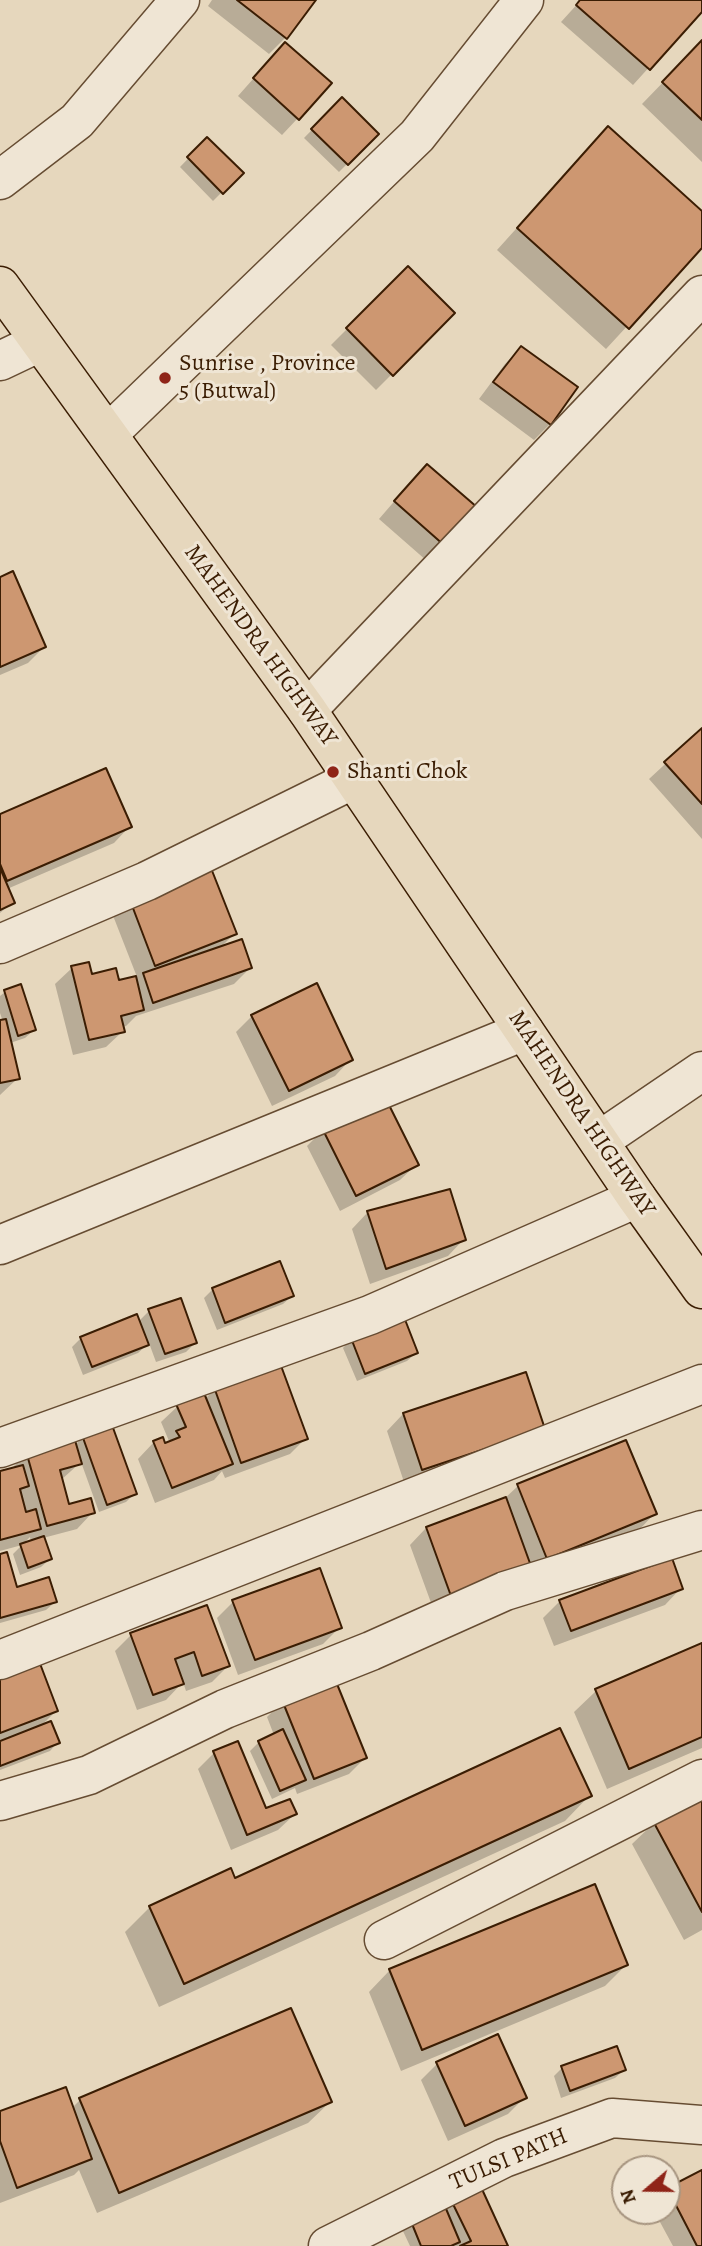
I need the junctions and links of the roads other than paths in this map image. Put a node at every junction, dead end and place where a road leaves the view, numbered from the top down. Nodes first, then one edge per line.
1 (180, 0) edge
2 (524, 0) edge
3 (0, 180) edge
4 (0, 286) edge
5 (702, 295) edge
6 (40, 342) junction
7 (0, 360) edge
8 (108, 434) junction
9 (307, 710) junction
10 (354, 779) junction
11 (0, 944) edge
12 (524, 1031) junction
13 (702, 1071) edge
14 (599, 1141) junction
15 (637, 1198) junction
16 (0, 1245) edge
17 (702, 1290) edge
18 (702, 1384) edge
19 (0, 1447) edge
20 (702, 1530) edge
21 (0, 1660) edge
22 (702, 1779) edge
23 (0, 1801) edge
24 (384, 1940) dead end
25 (702, 2125) edge
26 (328, 2246) edge

1 - 3 street
2 - 8 street
4 - 6 highway, MAHENDRA HIGHWAY
5 - 9 street
6 - 7 street
6 - 8 highway, MAHENDRA HIGHWAY
8 - 9 highway, MAHENDRA HIGHWAY
9 - 10 highway, MAHENDRA HIGHWAY
10 - 11 street
10 - 12 highway, MAHENDRA HIGHWAY
12 - 14 highway, MAHENDRA HIGHWAY
12 - 16 street
13 - 14 street
14 - 15 highway, MAHENDRA HIGHWAY
15 - 17 highway, MAHENDRA HIGHWAY
15 - 19 street
18 - 21 street
20 - 23 street
22 - 24 street
25 - 26 street, TULSI PATH

